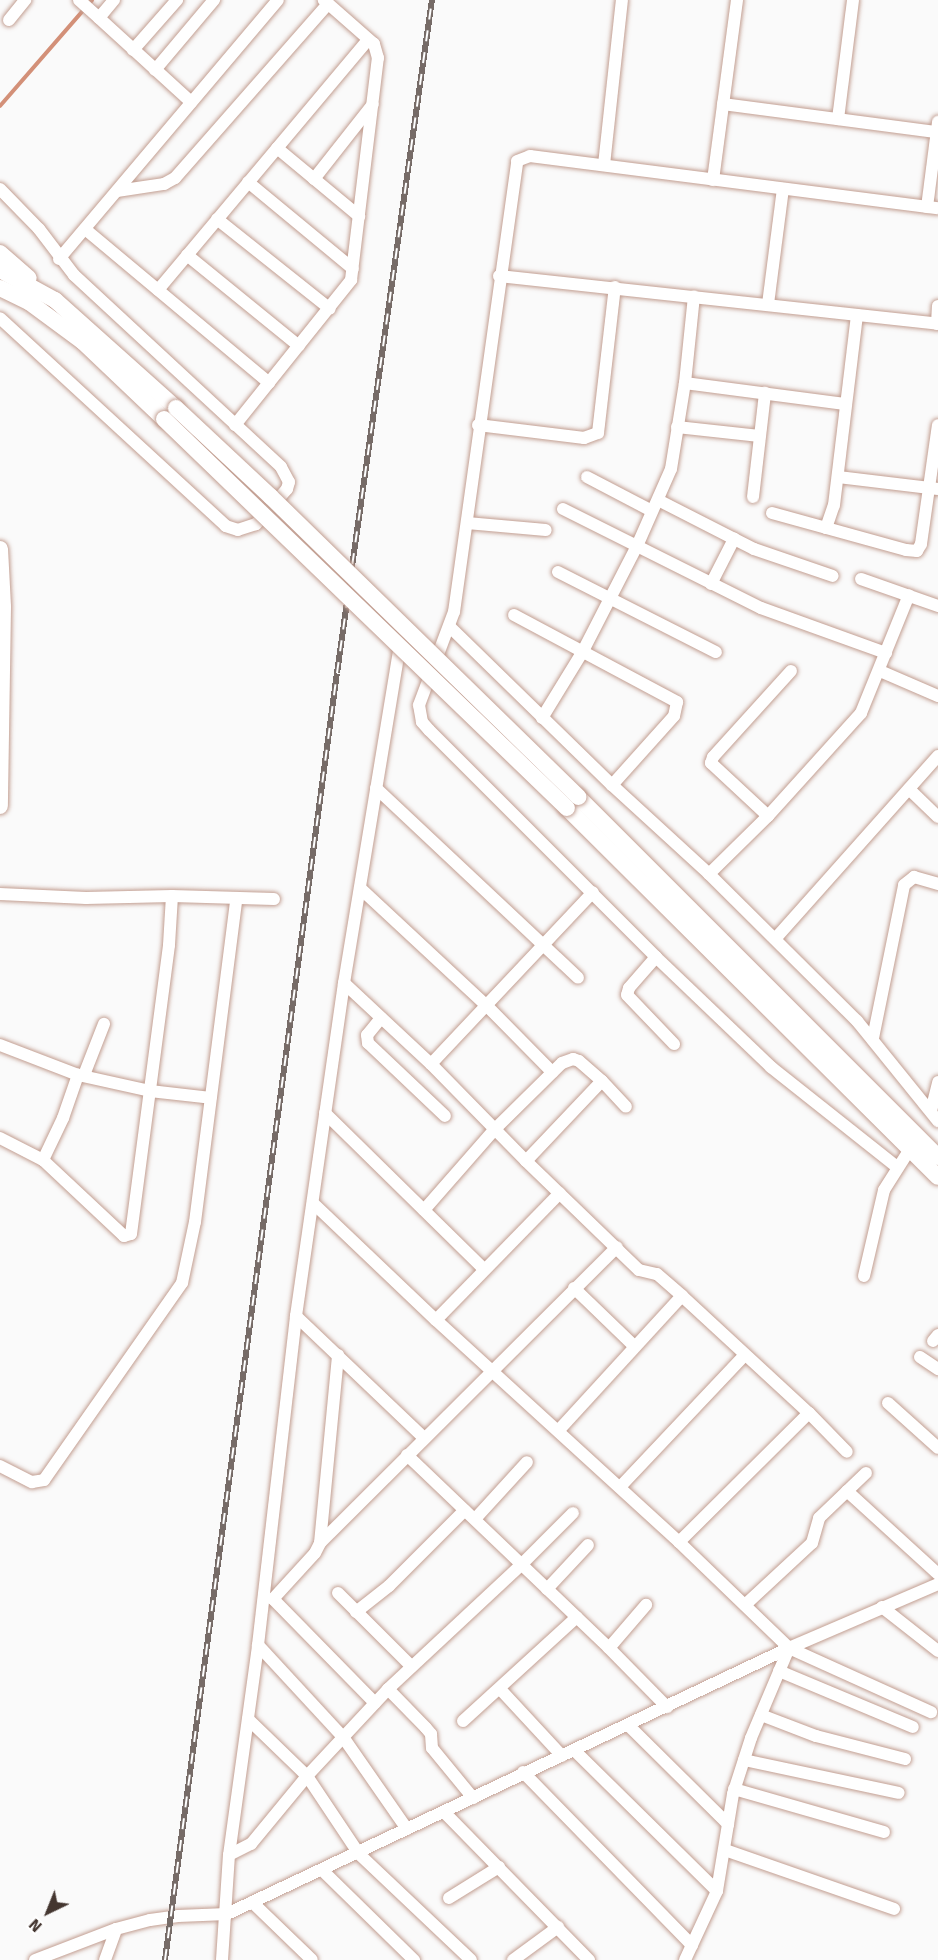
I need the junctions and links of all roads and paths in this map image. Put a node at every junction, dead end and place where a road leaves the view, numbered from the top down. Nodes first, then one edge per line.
1 (25, 0) edge
2 (79, 0) edge
3 (114, 0) edge
4 (177, 0) edge
5 (214, 0) edge
6 (278, 0) edge
7 (622, 0) edge
8 (737, 0) edge
9 (854, 0) edge
10 (326, 2) edge
11 (96, 15) junction
12 (9, 20) dead end
13 (368, 40) junction
14 (134, 50) junction
15 (156, 70) junction
16 (191, 102) junction
17 (373, 104) junction
18 (723, 104) junction
19 (837, 119) junction
20 (938, 127) edge
21 (277, 148) junction
22 (604, 165) junction
23 (314, 179) junction
24 (713, 180) junction
25 (248, 182) junction
26 (0, 189) edge
27 (783, 189) junction
28 (117, 191) junction
29 (932, 208) edge
30 (359, 216) junction
31 (217, 219) junction
32 (85, 229) junction
33 (0, 253) edge
34 (187, 255) junction
35 (59, 259) junction
36 (353, 269) junction
37 (0, 270) edge
38 (499, 276) junction
39 (615, 287) junction
40 (0, 288) edge
41 (158, 290) junction
42 (694, 296) junction
43 (54, 300) junction
44 (768, 304) junction
45 (938, 306) edge
46 (330, 309) junction
47 (857, 315) junction
48 (0, 318) edge
49 (937, 324) edge
50 (299, 346) junction
51 (269, 383) junction
52 (685, 383) junction
53 (765, 393) junction
54 (845, 404) junction
55 (170, 414) junction
56 (235, 425) junction
57 (478, 425) junction
58 (938, 425) edge
59 (677, 427) junction
60 (760, 436) junction
61 (587, 477) dead end
62 (838, 477) junction
63 (933, 489) edge
64 (753, 497) dead end
65 (655, 506) junction
66 (563, 509) dead end
67 (772, 513) dead end
68 (467, 524) junction
69 (826, 528) junction
70 (546, 530) dead end
71 (734, 539) junction
72 (638, 546) junction
73 (0, 549) edge
74 (558, 572) dead end
75 (833, 576) dead end
76 (861, 579) dead end
77 (711, 584) junction
78 (909, 595) junction
79 (609, 600) junction
80 (938, 606) edge
81 (514, 615) dead end
82 (450, 627) junction
83 (400, 645) junction
84 (583, 651) junction
85 (716, 652) dead end
86 (886, 653) junction
87 (791, 671) dead end
88 (880, 671) junction
89 (938, 696) edge
90 (542, 718) junction
91 (938, 756) edge
92 (612, 785) junction
93 (376, 788) junction
94 (909, 789) junction
95 (572, 802) junction
96 (0, 806) edge
97 (768, 816) junction
98 (938, 817) edge
99 (709, 874) junction
100 (938, 884) edge
101 (360, 889) junction
102 (593, 892) junction
103 (0, 894) edge
104 (172, 896) junction
105 (274, 899) dead end
106 (236, 900) junction
107 (775, 939) junction
108 (542, 946) junction
109 (657, 957) junction
110 (578, 978) dead end
111 (344, 983) junction
112 (487, 1006) junction
113 (381, 1018) junction
114 (104, 1024) dead end
115 (873, 1038) junction
116 (674, 1044) dead end
117 (0, 1046) edge
118 (431, 1064) junction
119 (552, 1072) junction
120 (81, 1075) junction
121 (602, 1081) junction
122 (938, 1082) edge
123 (150, 1091) junction
124 (211, 1098) junction
125 (626, 1107) dead end
126 (325, 1113) junction
127 (445, 1116) dead end
128 (934, 1116) edge
129 (495, 1129) junction
130 (0, 1138) edge
131 (910, 1149) junction
132 (938, 1156) edge
133 (43, 1160) junction
134 (526, 1161) junction
135 (897, 1167) junction
136 (938, 1177) edge
137 (560, 1193) junction
138 (314, 1204) junction
139 (424, 1210) junction
140 (617, 1247) junction
141 (484, 1269) junction
142 (864, 1276) dead end
143 (574, 1288) junction
144 (682, 1296) junction
145 (296, 1316) junction
146 (436, 1320) junction
147 (634, 1347) junction
148 (338, 1355) junction
149 (744, 1356) junction
150 (920, 1357) dead end
151 (938, 1369) edge
152 (493, 1371) junction
153 (888, 1403) dead end
154 (808, 1413) junction
155 (559, 1430) junction
156 (424, 1438) junction
157 (938, 1448) edge
158 (847, 1452) dead end
159 (407, 1455) junction
160 (527, 1462) dead end
161 (0, 1466) edge
162 (866, 1473) dead end
163 (620, 1487) junction
164 (847, 1491) junction
165 (465, 1510) junction
166 (573, 1513) dead end
167 (475, 1519) junction
168 (320, 1542) junction
169 (679, 1542) junction
170 (588, 1545) dead end
171 (522, 1564) junction
172 (938, 1574) edge
173 (938, 1584) edge
174 (547, 1589) junction
175 (338, 1593) dead end
176 (646, 1605) dead end
177 (745, 1605) junction
178 (882, 1607) junction
179 (356, 1612) junction
180 (577, 1617) junction
181 (258, 1645) junction
182 (609, 1648) junction
183 (789, 1648) junction
184 (938, 1651) edge
185 (411, 1666) junction
186 (780, 1671) junction
187 (388, 1689) junction
188 (500, 1689) junction
189 (375, 1703) junction
190 (667, 1707) junction
191 (931, 1712) dead end
192 (761, 1715) junction
193 (248, 1719) junction
194 (463, 1721) dead end
195 (628, 1725) junction
196 (913, 1727) dead end
197 (343, 1737) junction
198 (574, 1750) junction
199 (562, 1756) junction
200 (905, 1759) dead end
201 (744, 1760) junction
202 (523, 1772) junction
203 (307, 1776) junction
204 (734, 1789) junction
205 (899, 1793) dead end
206 (473, 1798) junction
207 (445, 1813) junction
208 (728, 1824) junction
209 (407, 1829) junction
210 (884, 1832) dead end
211 (725, 1850) junction
212 (359, 1854) junction
213 (229, 1855) junction
214 (499, 1867) junction
215 (322, 1870) junction
216 (717, 1891) junction
217 (448, 1898) dead end
218 (252, 1902) junction
219 (894, 1909) dead end
220 (227, 1914) junction
221 (558, 1927) junction
222 (116, 1929) junction
223 (692, 1945) junction
224 (35, 1960) edge
225 (105, 1960) edge
226 (222, 1960) edge
227 (312, 1960) edge
228 (414, 1960) edge
229 (471, 1960) edge
230 (513, 1960) edge
231 (589, 1960) edge
232 (685, 1960) edge

1 - 12 street
2 - 11 street
3 - 11 street
4 - 14 street
5 - 15 street
6 - 16 street
7 - 22 street
8 - 18 street
9 - 19 street
10 - 13 street
10 - 28 street
11 - 14 street
13 - 17 street
13 - 21 street
14 - 15 street
15 - 16 street
16 - 28 street
17 - 23 street
17 - 30 street
18 - 19 street
18 - 24 street
19 - 20 street
20 - 29 street
21 - 23 street
21 - 25 street
22 - 24 street
22 - 38 street
23 - 30 street
24 - 27 street
25 - 31 street
25 - 36 street
26 - 35 street
27 - 29 street
27 - 44 street
28 - 32 street
30 - 36 street
31 - 34 street
31 - 46 street
32 - 35 street
32 - 41 street
33 - 43 street
34 - 41 street
34 - 50 street
35 - 56 street
36 - 46 street
37 - 43 street
38 - 39 street
38 - 57 street
39 - 42 street
39 - 57 street
40 - 55 street
41 - 51 street
42 - 44 street
42 - 52 street
43 - 55 street
44 - 47 street
45 - 49 street
46 - 50 street
47 - 49 street
47 - 54 street
48 - 56 street
50 - 51 street
51 - 56 street
52 - 53 street
52 - 59 street
53 - 54 street
53 - 60 street
54 - 62 street
55 - 83 street, bridge
55 - 95 street, bridge
57 - 68 street
58 - 63 street
59 - 60 street
59 - 65 street
60 - 64 street
61 - 65 street
62 - 63 street
62 - 69 street
63 - 69 street
65 - 71 street
65 - 72 street
66 - 72 street
67 - 69 street
68 - 70 street
68 - 82 street
71 - 75 street
71 - 77 street
72 - 77 street
72 - 79 street
73 - 96 street
74 - 79 street
76 - 78 street
77 - 86 street
78 - 80 street
78 - 86 street
79 - 84 street
79 - 85 street
81 - 84 street
82 - 90 street
82 - 102 street
83 - 93 street
83 - 95 street, bridge
84 - 90 street
84 - 92 street
86 - 88 street
87 - 97 street
88 - 89 street
88 - 97 street
90 - 92 street
91 - 94 street
92 - 99 street
93 - 101 street
93 - 108 street
94 - 98 street
94 - 107 street
95 - 131 street
95 - 132 street
97 - 99 street
99 - 107 street
100 - 115 street
101 - 111 street
101 - 112 street
102 - 108 street
102 - 109 street
103 - 104 street
104 - 106 street
104 - 123 street
105 - 106 street
106 - 124 street
107 - 115 street
108 - 110 street
108 - 112 street
109 - 116 street
109 - 135 street
111 - 113 street
111 - 126 street
112 - 118 street
112 - 119 street
113 - 118 street
113 - 127 street
114 - 120 street
115 - 128 street
117 - 120 street
118 - 129 street
119 - 121 street
119 - 129 street
120 - 123 street
120 - 133 street
121 - 125 street
121 - 134 street
122 - 128 street
123 - 124 street
123 - 133 street
124 - 161 street
126 - 138 street
126 - 139 street
129 - 134 street
129 - 139 street
130 - 133 street
131 - 135 street
131 - 136 street
134 - 137 street
135 - 142 street
137 - 140 street
137 - 141 street
138 - 145 street
138 - 146 street
139 - 141 street
140 - 143 street
140 - 144 street
141 - 146 street
143 - 147 street
143 - 152 street
144 - 147 street
144 - 149 street
145 - 148 street
145 - 181 street
146 - 152 street
147 - 155 street
148 - 156 street
148 - 168 street
149 - 154 street
149 - 163 street
150 - 151 street
152 - 155 street
152 - 156 street
153 - 157 street
154 - 158 street
154 - 169 street
155 - 163 street
156 - 159 street
159 - 165 street
159 - 168 street
160 - 167 street
162 - 164 street
163 - 169 street
164 - 172 street
164 - 177 street
165 - 167 street
165 - 179 street
166 - 171 street
167 - 171 street
168 - 189 street
169 - 177 street
170 - 174 street
171 - 174 street
171 - 185 street
173 - 178 street
174 - 180 street
175 - 179 street
176 - 182 street
177 - 183 street
178 - 183 street
178 - 184 street
179 - 185 street
180 - 182 street
180 - 188 street
181 - 193 street
181 - 197 street
182 - 190 street
183 - 186 street
183 - 190 street
183 - 191 street
185 - 187 street
186 - 192 street
186 - 196 street
187 - 189 street
187 - 206 street
188 - 194 street
188 - 199 street
189 - 197 street
190 - 195 street
192 - 200 street
192 - 201 street
193 - 203 street
193 - 213 street
195 - 198 street
195 - 208 street
197 - 203 street
197 - 209 street
198 - 199 street
198 - 216 street
199 - 202 street
201 - 204 street
201 - 205 street
202 - 206 street
202 - 223 street
203 - 212 street
203 - 213 street
204 - 208 street
204 - 210 street
206 - 207 street
207 - 209 street
207 - 214 street
208 - 211 street
209 - 212 street
211 - 216 street
211 - 219 street
212 - 215 street
212 - 229 street
213 - 220 street
214 - 217 street
214 - 221 street
215 - 218 street
215 - 228 street
216 - 223 street
218 - 220 street
218 - 227 street
220 - 222 street
220 - 226 street
221 - 230 street
221 - 231 street
222 - 224 street
222 - 225 street
223 - 232 street

